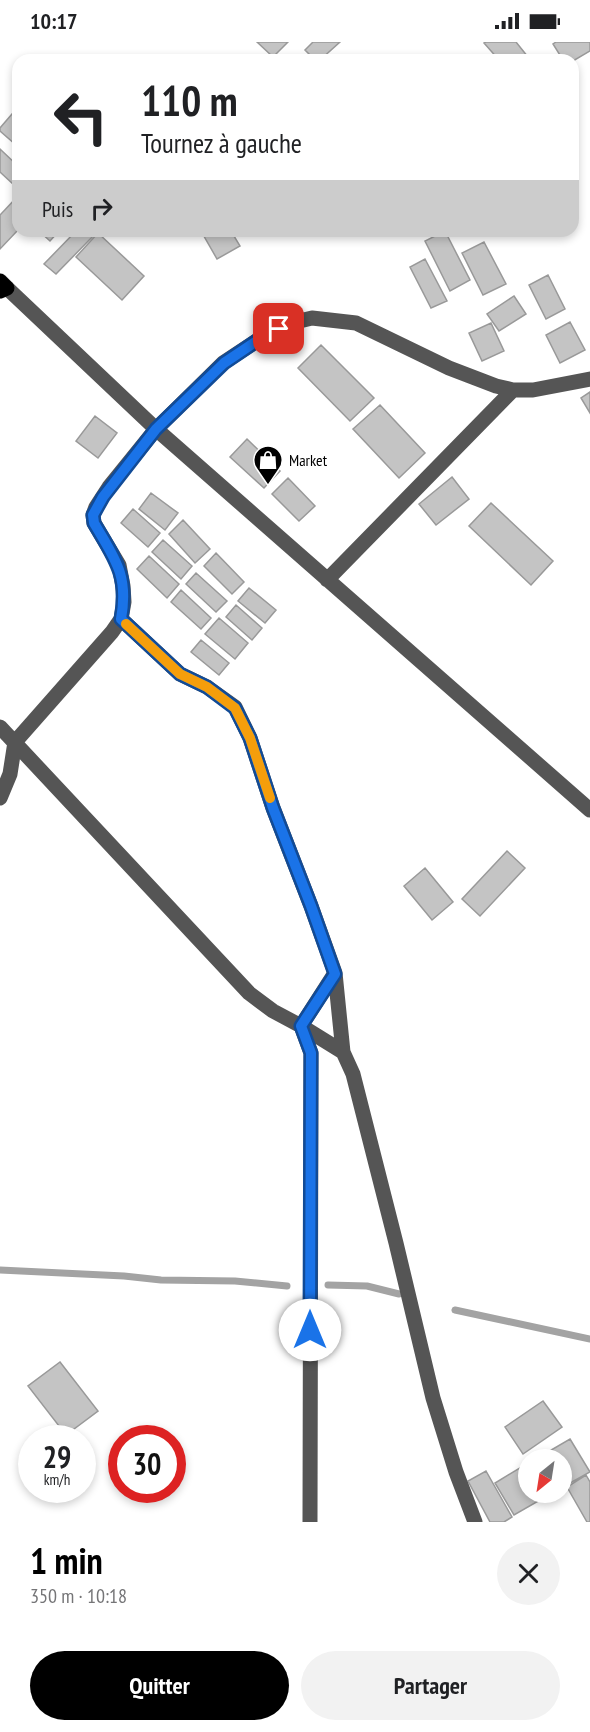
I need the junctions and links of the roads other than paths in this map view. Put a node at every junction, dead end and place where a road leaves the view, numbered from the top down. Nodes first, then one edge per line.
1 (2, 287) edge
2 (590, 380) edge
3 (513, 390) junction
4 (156, 429) junction
5 (327, 580) junction
6 (121, 619) junction
7 (0, 727) edge
8 (15, 742) junction
9 (0, 798) edge
10 (590, 810) edge
11 (335, 974) junction
12 (301, 1026) junction
13 (343, 1052) junction
14 (310, 1522) edge
15 (475, 1522) edge

1 - 4 street
2 - 3 street
3 - 4 street
3 - 5 street
4 - 5 street
4 - 6 street
5 - 10 street
6 - 8 street
6 - 11 street
7 - 8 street
8 - 9 street
8 - 12 street
11 - 12 street
11 - 13 street
12 - 13 street
12 - 14 street
13 - 15 street

